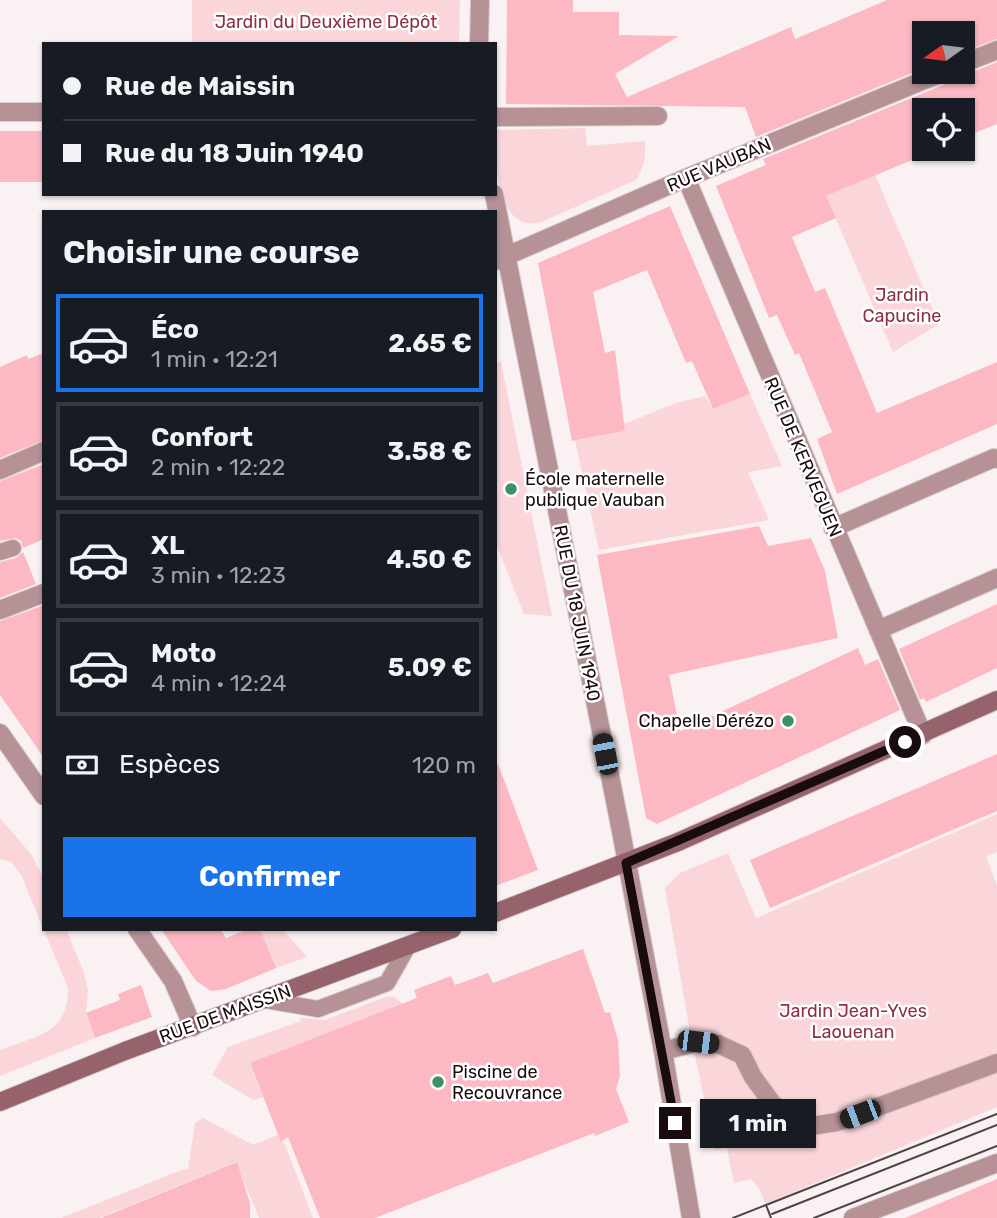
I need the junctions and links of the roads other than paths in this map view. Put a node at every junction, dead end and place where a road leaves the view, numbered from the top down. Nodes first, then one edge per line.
1 (480, 0) edge
2 (479, 42) edge
3 (997, 50) edge
4 (975, 59) edge
5 (915, 84) edge
6 (0, 111) edge
7 (42, 112) edge
8 (658, 116) dead end
9 (497, 117) edge
10 (686, 178) junction
11 (497, 221) edge
12 (501, 258) edge
13 (42, 452) edge
14 (997, 459) edge
15 (0, 470) edge
16 (833, 528) junction
17 (997, 578) edge
18 (41, 594) edge
19 (0, 610) edge
20 (878, 631) junction
21 (997, 700) edge
22 (0, 733) edge
23 (923, 735) junction
24 (42, 793) edge
25 (626, 863) junction
26 (497, 912) edge
27 (138, 931) edge
28 (447, 931) edge
29 (408, 946) junction
30 (265, 1000) junction
31 (193, 1027) junction
32 (663, 1051) junction
33 (997, 1063) edge
34 (0, 1102) edge
35 (997, 1163) edge
36 (691, 1218) edge
37 (853, 1218) edge

1 - 2 street
3 - 4 street
5 - 10 street, RUE VAUBAN
6 - 7 street
8 - 9 street
10 - 12 street, RUE VAUBAN
10 - 16 street, RUE DE KERVEGUEN
11 - 12 street, RUE DU 18 JUIN 1940
12 - 25 street, RUE DU 18 JUIN 1940
13 - 15 street
14 - 16 street
16 - 20 street, RUE DE KERVEGUEN
17 - 20 street
18 - 19 street
20 - 23 street, RUE DE KERVEGUEN
21 - 23 street
22 - 24 street
23 - 25 street
25 - 26 street
25 - 32 street, RUE DU 18 JUIN 1940
27 - 31 street
28 - 29 street, RUE DE MAISSIN
29 - 30 street, RUE DE MAISSIN
29 - 30 lane
30 - 31 street, RUE DE MAISSIN
31 - 34 street, RUE DE MAISSIN
32 - 33 street
32 - 36 street, RUE DU 18 JUIN 1940
35 - 37 street

